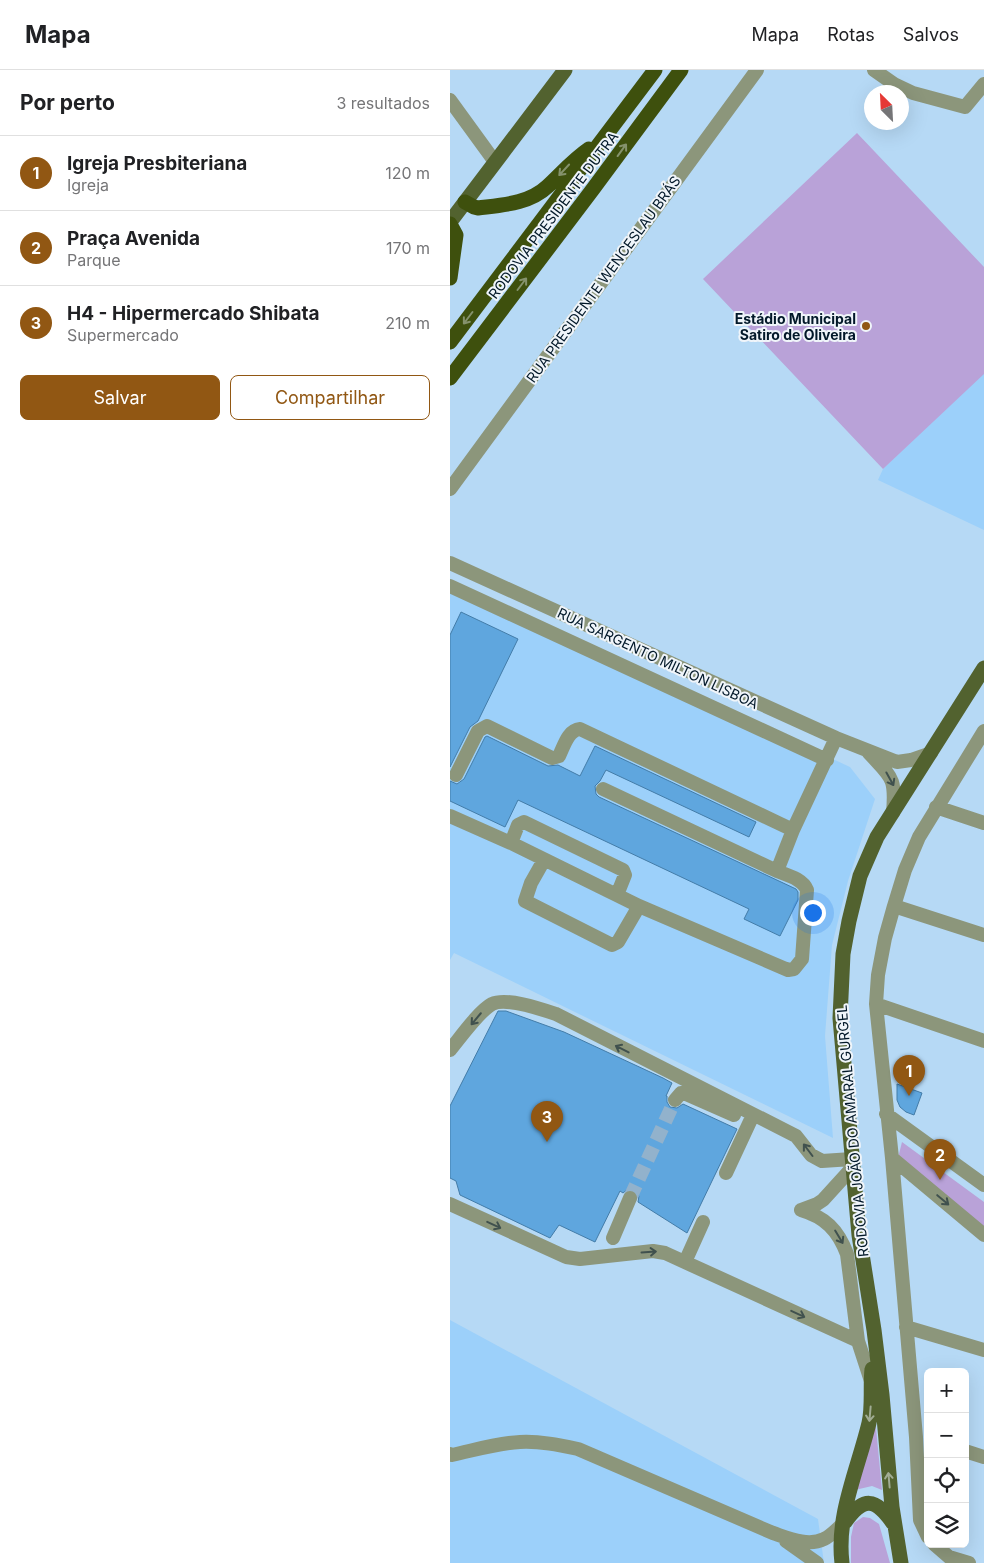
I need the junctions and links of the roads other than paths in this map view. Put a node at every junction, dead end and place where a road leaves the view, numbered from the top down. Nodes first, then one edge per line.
1 (655, 70) edge
2 (681, 70) edge
3 (757, 70) edge
4 (874, 70) edge
5 (559, 73) edge
6 (984, 84) edge
7 (450, 100) edge
8 (602, 140) junction
9 (496, 162) junction
10 (465, 202) junction
11 (450, 223) edge
12 (450, 278) edge
13 (450, 342) edge
14 (450, 378) edge
15 (450, 489) edge
16 (450, 563) edge
17 (450, 586) edge
18 (984, 668) edge
19 (984, 731) edge
20 (836, 738) junction
21 (867, 750) junction
22 (931, 753) junction
23 (827, 760) junction
24 (456, 775) dead end
25 (603, 789) dead end
26 (936, 807) junction
27 (892, 815) junction
28 (450, 816) edge
29 (984, 823) edge
30 (794, 830) junction
31 (511, 843) junction
32 (544, 860) junction
33 (777, 871) junction
34 (617, 895) junction
35 (639, 906) junction
36 (894, 906) junction
37 (984, 936) edge
38 (876, 1004) junction
39 (984, 1041) edge
40 (450, 1050) edge
41 (676, 1100) dead end
42 (886, 1114) junction
43 (752, 1118) junction
44 (785, 1140) dead end
45 (892, 1158) junction
46 (853, 1163) junction
47 (726, 1173) dead end
48 (984, 1185) edge
49 (630, 1198) tunnel mouth
50 (450, 1204) edge
51 (703, 1222) dead end
52 (984, 1234) edge
53 (613, 1238) dead end
54 (685, 1262) junction
55 (906, 1327) junction
56 (874, 1330) junction
57 (858, 1341) junction
58 (984, 1350) edge
59 (871, 1381) junction
60 (922, 1439) edge
61 (969, 1452) edge
62 (451, 1456) edge
63 (984, 1457) edge
64 (843, 1524) junction
65 (895, 1527) junction
66 (924, 1528) edge
67 (773, 1533) junction
68 (938, 1548) edge
69 (817, 1563) edge
70 (842, 1563) edge
71 (901, 1563) edge
72 (969, 1563) edge

1 - 8 highway, RODOVIA PRESIDENTE DUTRA
14 -> 2 highway, RODOVIA PRESIDENTE DUTRA
3 - 15 street, RUA PRESIDENTE WENCESLAU BRÁS
4 - 6 street
5 - 9 main road
7 - 9 street
8 -> 10 highway
8 -> 13 highway, RODOVIA PRESIDENTE DUTRA
9 - 10 main road
10 - 11 main road
11 - 12 highway
16 - 20 street, RUA SARGENTO MILTON LISBOA
17 - 23 street
18 - 22 main road, RODOVIA JOÃO DO AMARAL GURGEL
19 - 26 street
20 - 21 street, RUA SARGENTO MILTON LISBOA
20 - 23 street
21 - 22 street, RUA SARGENTO MILTON LISBOA
21 -> 27 street
22 - 27 main road, RODOVIA JOÃO DO AMARAL GURGEL
23 - 30 street
24 - 30 street
25 - 33 street
26 - 29 street
26 - 36 street
27 - 46 main road, RODOVIA JOÃO DO AMARAL GURGEL
28 - 31 street
30 - 33 street
31 - 32 street
31 - 34 street
32 - 34 street
32 - 35 street
33 - 35 street
34 - 35 street
36 - 37 street
36 - 38 street
38 - 39 street
38 - 42 street
43 -> 40 street
41 - 43 street
42 - 45 street
42 - 48 street
43 - 44 street
46 -> 43 street
43 - 47 street
45 -> 52 street
45 - 55 street
46 - 56 main road, RODOVIA JOÃO DO AMARAL GURGEL
46 -> 57 street
49 - 53 street
50 -> 54 street
51 - 54 street
54 -> 57 street
55 - 58 street
55 - 60 street
56 - 59 main road, RODOVIA JOÃO DO AMARAL GURGEL
65 -> 56 main road, RODOVIA JOÃO DO AMARAL GURGEL
57 - 59 street
59 -> 64 main road, RODOVIA JOÃO DO AMARAL GURGEL
60 - 66 street
61 - 63 street
62 - 67 street
64 - 65 main road
64 - 67 street
64 - 70 main road, RODOVIA JOÃO DO AMARAL GURGEL
65 - 71 main road, RODOVIA JOÃO DO AMARAL GURGEL
67 - 69 street
68 - 72 street

